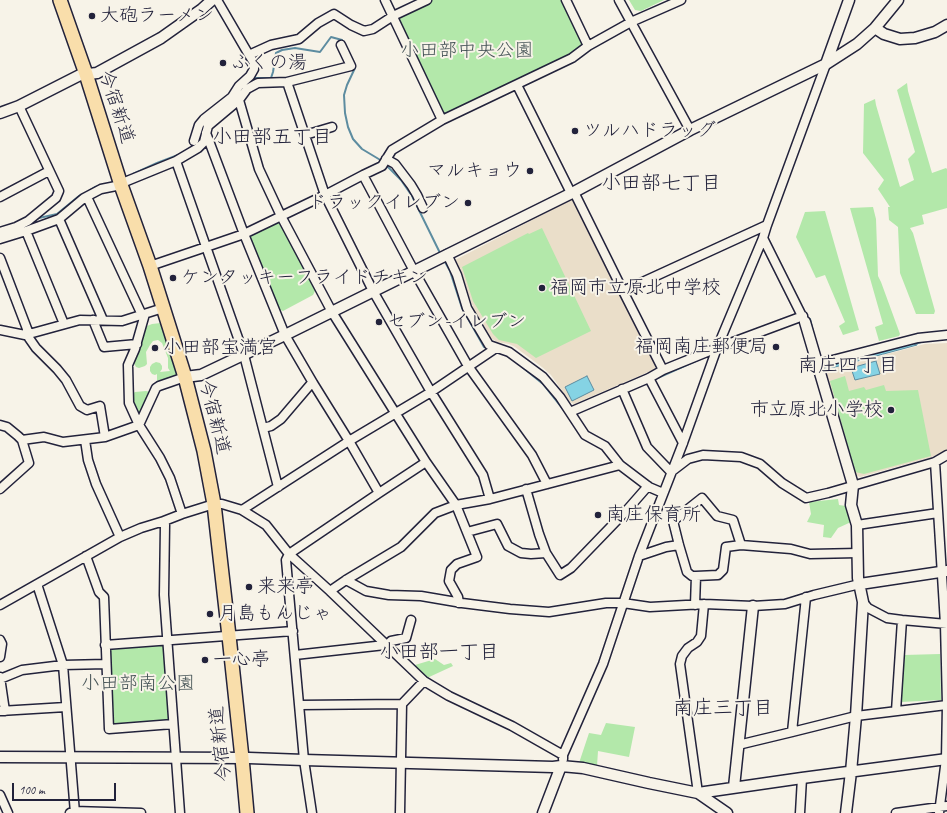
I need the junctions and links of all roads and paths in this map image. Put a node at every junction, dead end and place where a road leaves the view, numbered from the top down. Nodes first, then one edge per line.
1 (60, 0) edge
2 (68, 0) edge
3 (212, 0) edge
4 (217, 0) edge
5 (385, 0) edge
6 (427, 0) edge
7 (566, 0) edge
8 (619, 0) edge
9 (681, 0) edge
10 (849, 0) edge
11 (898, 0) edge
12 (393, 16) junction
13 (631, 22) junction
14 (947, 25) edge
15 (875, 28) junction
16 (340, 45) dead end
17 (588, 46) junction
18 (249, 55) junction
19 (826, 64) junction
20 (89, 74) junction
21 (287, 82) junction
22 (517, 85) junction
23 (239, 100) junction
24 (18, 106) junction
25 (0, 113) edge
26 (442, 120) junction
27 (332, 127) dead end
28 (690, 130) junction
29 (206, 133) junction
30 (305, 135) junction
31 (194, 141) dead end
32 (176, 162) junction
33 (384, 163) junction
34 (49, 171) junction
35 (363, 174) junction
36 (124, 183) junction
37 (572, 192) junction
38 (325, 195) junction
39 (0, 197) edge
40 (87, 197) junction
41 (423, 208) dead end
42 (281, 216) junction
43 (58, 219) junction
44 (767, 225) junction
45 (26, 231) junction
46 (0, 232) edge
47 (244, 234) junction
48 (763, 238) junction
49 (0, 240) edge
50 (206, 248) junction
51 (444, 256) junction
52 (0, 258) edge
53 (152, 265) junction
54 (414, 271) junction
55 (373, 291) junction
56 (623, 291) junction
57 (163, 308) junction
58 (332, 312) junction
59 (144, 314) junction
60 (804, 319) junction
61 (93, 320) junction
62 (103, 320) junction
63 (64, 324) junction
64 (0, 330) edge
65 (29, 334) junction
66 (285, 335) junction
67 (947, 335) edge
68 (137, 344) junction
69 (496, 348) junction
70 (717, 348) junction
71 (244, 355) junction
72 (817, 364) junction
73 (468, 366) junction
74 (664, 370) junction
75 (189, 376) junction
76 (650, 381) junction
77 (313, 384) junction
78 (431, 392) junction
79 (623, 392) junction
80 (395, 413) junction
81 (572, 415) junction
82 (139, 425) junction
83 (0, 426) edge
84 (263, 428) junction
85 (105, 437) junction
86 (22, 440) junction
87 (85, 440) junction
88 (349, 441) junction
89 (682, 443) junction
90 (947, 455) edge
91 (426, 462) junction
92 (935, 462) junction
93 (620, 465) junction
94 (671, 472) junction
95 (547, 484) junction
96 (853, 485) junction
97 (648, 486) junction
98 (278, 487) junction
99 (0, 489) edge
100 (526, 489) junction
101 (663, 492) junction
102 (379, 493) junction
103 (490, 499) junction
104 (218, 504) junction
105 (456, 505) junction
106 (242, 510) junction
107 (938, 513) junction
108 (182, 514) junction
109 (164, 521) junction
110 (857, 525) junction
111 (466, 532) junction
112 (120, 537) junction
113 (679, 545) junction
114 (741, 546) junction
115 (546, 553) junction
116 (858, 553) junction
117 (289, 554) junction
118 (86, 556) junction
119 (639, 556) junction
120 (944, 571) edge
121 (696, 576) junction
122 (346, 580) junction
123 (37, 584) junction
124 (860, 584) junction
125 (330, 591) junction
126 (806, 598) junction
127 (863, 602) junction
128 (459, 603) junction
129 (623, 603) junction
130 (700, 604) junction
131 (0, 605) edge
132 (753, 606) junction
133 (411, 620) dead end
134 (902, 620) junction
135 (946, 624) edge
136 (293, 631) junction
137 (232, 636) junction
138 (0, 640) edge
139 (167, 640) junction
140 (106, 645) junction
141 (386, 646) junction
142 (295, 655) junction
143 (0, 657) edge
144 (106, 664) junction
145 (63, 665) junction
146 (0, 678) edge
147 (424, 681) junction
148 (402, 704) junction
149 (947, 704) edge
150 (300, 705) junction
151 (66, 707) junction
152 (3, 711) edge
153 (896, 711) junction
154 (856, 716) junction
155 (173, 724) junction
156 (792, 732) junction
157 (738, 745) junction
158 (563, 754) junction
159 (0, 757) edge
160 (175, 757) junction
161 (70, 758) junction
162 (245, 758) junction
163 (947, 759) edge
164 (304, 760) junction
165 (402, 763) junction
166 (561, 766) junction
167 (851, 772) junction
168 (802, 778) junction
169 (734, 787) junction
170 (698, 793) junction
171 (0, 795) edge
172 (942, 809) edge
173 (72, 812) edge
174 (8, 813) edge
175 (141, 813) edge
176 (180, 813) edge
177 (247, 813) edge
178 (253, 813) edge
179 (312, 813) edge
180 (400, 813) edge
181 (543, 813) edge
182 (726, 813) edge
183 (800, 813) edge
184 (846, 813) edge
185 (896, 813) edge

1 - 20 highway, 今宿新道
2 - 20 highway, 今宿新道
3 - 20 street
4 - 18 street
5 - 12 street
6 - 12 street
7 - 17 street
8 - 13 street
9 - 13 street
10 - 19 street
11 - 15 street
12 - 18 street
12 - 26 street
13 - 17 street
13 - 28 street
14 - 15 street
15 - 19 street
16 - 21 street
17 - 22 street
18 - 31 street
19 - 28 street
19 - 44 street
20 - 24 street
20 - 36 highway, 今宿新道
21 - 23 street
21 - 30 street
22 - 26 street
22 - 37 street
23 - 29 street
23 - 42 street
24 - 25 street
24 - 34 street
26 - 33 street
27 - 30 street
28 - 37 street
29 - 32 street
29 - 47 street
30 - 38 street
32 - 36 street
32 - 50 street
33 - 35 street
33 - 41 street
34 - 39 street
34 - 46 street
35 - 38 street
35 - 54 street
36 - 40 street
36 - 53 highway, 今宿新道
37 - 51 street
37 - 56 street
38 - 42 street
38 - 55 street
40 - 43 street
40 - 59 street
42 - 47 street
42 - 58 street
43 - 45 street
43 - 62 street
44 - 48 street
44 - 56 street
45 - 49 street
45 - 63 street
47 - 50 street
47 - 66 street
48 - 60 street
48 - 70 street
50 - 53 street
50 - 71 street
51 - 54 street
51 - 69 street
52 - 65 street
53 - 57 highway, 今宿新道
53 - 75 highway, 今宿新道
54 - 55 street
54 - 73 street
55 - 58 street
55 - 78 street
56 - 74 street
57 - 59 street
57 - 75 highway, 今宿新道
58 - 66 street
58 - 80 street
59 - 62 street
59 - 68 street
60 - 70 street
60 - 72 street
61 - 62 street
61 - 63 street
61 - 68 street
63 - 65 street
64 - 65 street
65 - 85 street
66 - 71 street
66 - 77 street
67 - 72 street
68 - 82 street
69 - 73 street
69 - 81 street
70 - 74 street
70 - 89 street
71 - 75 street
71 - 84 street
72 - 96 street
73 - 78 street
73 - 95 street
74 - 76 street
75 - 82 street
75 - 104 highway, 今宿新道
76 - 79 street
76 - 89 street
77 - 84 street
77 - 88 street
78 - 80 street
78 - 103 street
79 - 81 street
79 - 94 street
80 - 88 street
80 - 91 street
81 - 93 street
82 - 85 street
82 - 108 street
83 - 86 street
84 - 98 street
85 - 87 street
86 - 87 street
86 - 99 street
87 - 112 street
88 - 98 street
88 - 102 street
89 - 94 street
90 - 92 street
91 - 102 street
91 - 105 street
92 - 96 street
92 - 107 street
93 - 95 street
93 - 97 street
94 - 96 street
94 - 101 street
95 - 100 street
96 - 110 street
97 - 101 street
97 - 115 street
98 - 106 street
100 - 103 street
100 - 115 street
101 - 119 street
102 - 117 street
103 - 105 street
104 - 106 street
104 - 108 street
104 - 137 highway, 今宿新道
105 - 111 street
105 - 122 street
106 - 117 street
107 - 110 street
107 - 120 street
108 - 109 street
109 - 112 street
109 - 139 street
110 - 116 street
111 - 115 street
111 - 128 street
112 - 118 street
113 - 114 street
113 - 119 street
113 - 121 street
114 - 116 street
114 - 121 street
116 - 124 street
117 - 125 street
117 - 136 street
118 - 123 street
118 - 140 street
119 - 129 street
120 - 124 street
120 - 135 street
121 - 130 street
122 - 125 street
122 - 128 street
123 - 131 street
123 - 145 street
124 - 126 street
124 - 127 street
125 - 141 street
126 - 132 street
126 - 156 street
127 - 134 street
127 - 154 street
128 - 129 street
129 - 130 street
129 - 158 street
130 - 132 street
130 - 170 street
132 - 157 street
133 - 141 street
134 - 135 street
134 - 153 street
135 - 149 street
136 - 137 street
136 - 142 street
137 - 139 street
137 - 162 highway, 今宿新道
138 - 143 street
139 - 140 street
139 - 155 street
140 - 144 street
141 - 142 street
141 - 147 street
142 - 150 street
144 - 145 street
144 - 155 street
145 - 146 street
145 - 151 street
146 - 152 street
147 - 148 street
147 - 158 street
148 - 150 street
148 - 165 street
149 - 153 street
149 - 163 street
150 - 164 street
151 - 152 street
151 - 161 street
153 - 154 street
154 - 156 street
154 - 167 street
155 - 160 street
156 - 157 street
157 - 169 street
158 - 166 street
159 - 161 street
160 - 161 street
160 - 162 street
160 - 176 street
161 - 173 street
162 - 164 street
162 - 177 highway, 今宿新道
162 - 178 highway, 今宿新道
163 - 167 street
163 - 172 street
164 - 165 street
164 - 179 street
165 - 166 street
165 - 180 street
166 - 170 street
166 - 181 street
167 - 168 street
167 - 184 street
168 - 169 street
168 - 183 street
169 - 170 street
170 - 182 street
171 - 174 street
172 - 185 street
173 - 175 street

